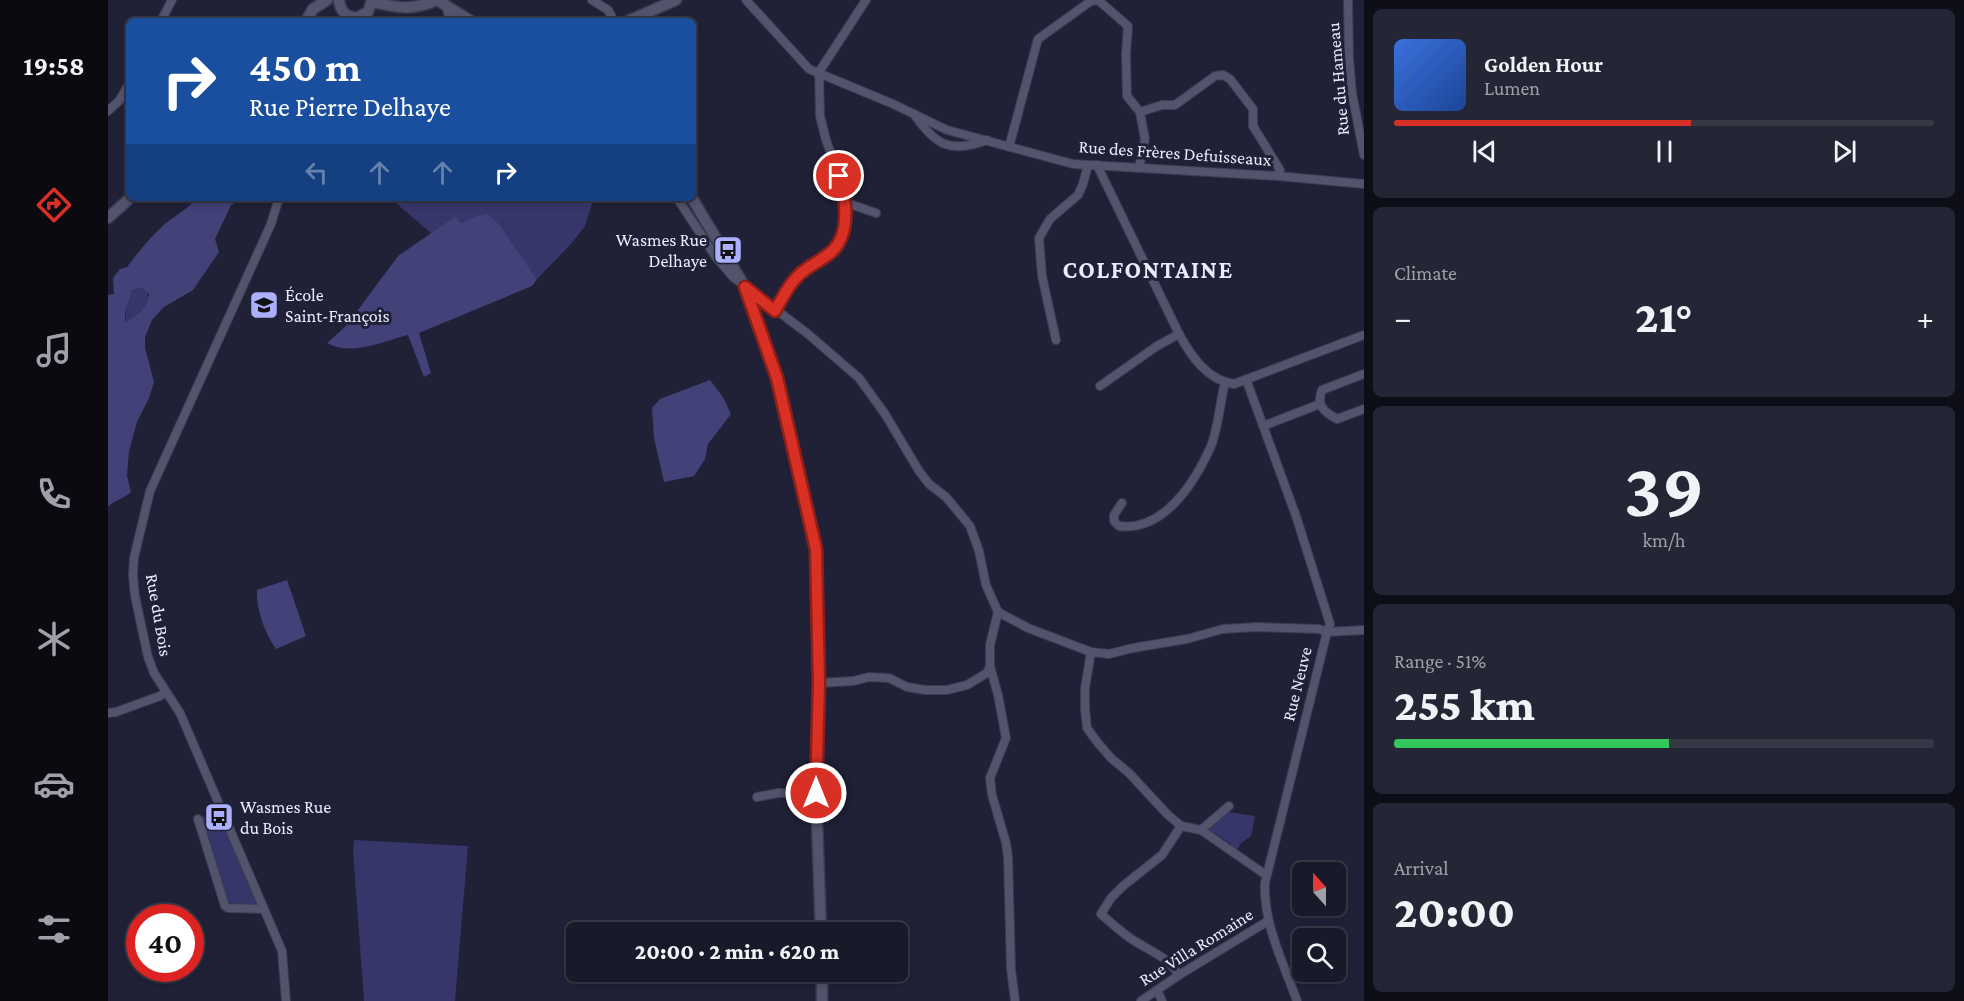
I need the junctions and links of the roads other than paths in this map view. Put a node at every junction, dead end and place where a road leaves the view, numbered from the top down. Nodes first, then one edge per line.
1 (172, 0) edge
2 (334, 0) edge
3 (592, 0) edge
4 (676, 0) edge
5 (746, 0) edge
6 (866, 0) edge
7 (1348, 0) edge
8 (372, 1) edge
9 (440, 2) edge
10 (163, 18) edge
11 (308, 18) edge
12 (346, 18) edge
13 (356, 18) edge
14 (448, 18) edge
15 (466, 18) edge
16 (612, 18) edge
17 (635, 18) edge
18 (819, 72) junction
19 (126, 89) edge
20 (108, 111) edge
21 (1140, 112) junction
22 (913, 114) junction
23 (987, 140) junction
24 (1010, 147) junction
25 (1364, 155) edge
26 (1092, 165) junction
27 (1139, 168) junction
28 (1278, 176) junction
29 (1364, 184) edge
30 (127, 201) edge
31 (278, 201) edge
32 (679, 201) edge
33 (694, 201) edge
34 (844, 202) junction
35 (876, 213) dead end
36 (108, 218) edge
37 (745, 287) junction
38 (775, 311) junction
39 (1179, 334) junction
40 (1364, 335) edge
41 (1056, 340) dead end
42 (1364, 374) edge
43 (1246, 380) junction
44 (1225, 383) junction
45 (1100, 386) dead end
46 (1320, 404) junction
47 (1364, 409) edge
48 (1263, 426) junction
49 (1122, 503) dead end
50 (998, 612) junction
51 (1364, 630) edge
52 (1327, 632) junction
53 (1091, 652) junction
54 (990, 666) junction
55 (819, 683) junction
56 (165, 692) junction
57 (108, 713) edge
58 (816, 793) junction
59 (757, 797) dead end
60 (1229, 806) dead end
61 (198, 819) dead end
62 (1181, 826) junction
63 (1201, 830) junction
64 (1266, 875) junction
65 (263, 909) junction
66 (1268, 921) junction
67 (821, 922) edge
68 (1179, 975) junction
69 (822, 982) edge
70 (1157, 990) junction
71 (286, 1001) edge
72 (822, 1001) edge
73 (1015, 1001) edge
74 (1141, 1001) edge
75 (1162, 1001) edge
76 (1298, 1001) edge

1 - 10 street
2 - 11 street
2 - 12 street
3 - 16 street
4 - 17 street
5 - 18 street, Rue des Frères Defuisseaux
6 - 18 street
7 - 25 street, Rue du Hameau
8 - 9 street
8 - 13 street
9 - 14 street
9 - 15 street
18 - 22 street, Rue des Frères Defuisseaux
18 - 34 street
19 - 20 street
21 - 24 street
21 - 27 street
21 - 28 street
22 - 23 street, Rue des Frères Defuisseaux
22 - 23 street, Rue des Frères Defuisseaux
23 - 24 street, Rue des Frères Defuisseaux
24 - 26 street, Rue des Frères Defuisseaux
26 - 27 street, Rue des Frères Defuisseaux
26 - 39 street
26 - 41 street
27 - 28 street, Rue des Frères Defuisseaux
28 - 29 street, Rue des Frères Defuisseaux
30 - 36 street
31 - 56 street, Rue du Bois
32 - 37 street
33 - 37 street
34 - 35 street
34 - 38 street
37 - 38 street
37 - 55 street
38 - 50 street
39 - 44 street
39 - 45 street
40 - 43 street
42 - 46 street
43 - 44 street
43 - 48 street, Rue Neuve
44 - 49 street
46 - 47 street
46 - 48 street
48 - 52 street, Rue Neuve
50 - 53 street
50 - 54 street
51 - 52 street
52 - 53 street
52 - 64 street, Rue Neuve
53 - 62 street
54 - 55 street
54 - 73 street
55 - 58 street
56 - 57 street
56 - 65 street, Rue du Bois
58 - 59 street
58 - 67 street
60 - 63 street
61 - 65 street
62 - 63 street
62 - 68 street
63 - 64 street
64 - 66 street, Rue Neuve
65 - 71 street, Rue du Bois
66 - 68 street, Rue Villa Romaine
66 - 76 street, Rue Neuve
68 - 70 street, Rue Villa Romaine
69 - 72 street
70 - 74 street, Rue Villa Romaine
70 - 75 street

